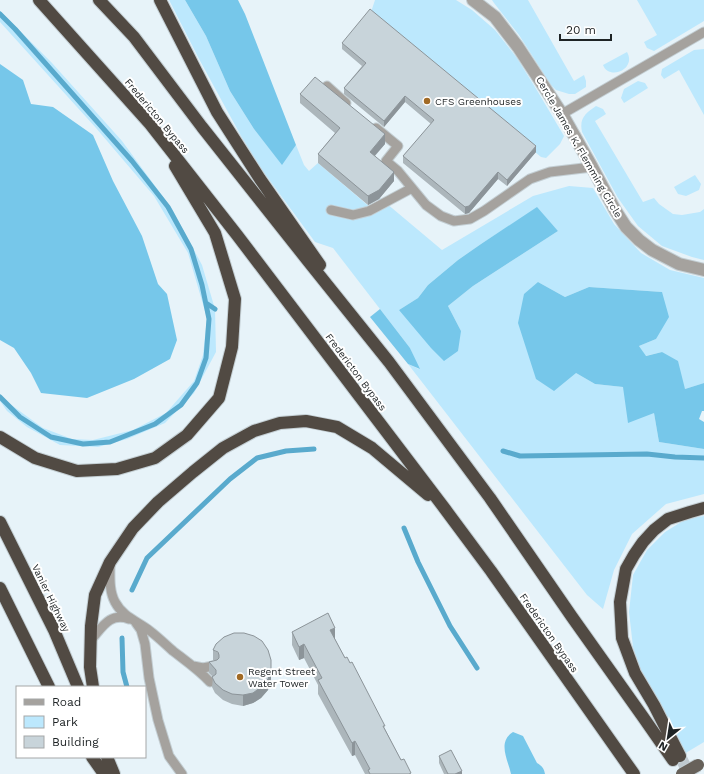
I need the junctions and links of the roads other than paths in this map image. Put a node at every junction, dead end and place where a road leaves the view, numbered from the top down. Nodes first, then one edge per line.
1 (39, 0) edge
2 (99, 0) edge
3 (160, 0) edge
4 (473, 0) edge
5 (704, 32) edge
6 (327, 86) edge
7 (350, 107) edge
8 (562, 114) junction
9 (368, 122) edge
10 (150, 124) junction
11 (592, 167) junction
12 (412, 188) junction
13 (331, 210) dead end
14 (704, 270) edge
15 (389, 362) junction
16 (0, 437) edge
17 (704, 508) edge
18 (445, 509) junction
19 (0, 522) edge
20 (110, 562) junction
21 (0, 588) edge
22 (133, 620) junction
23 (90, 641) junction
24 (193, 666) junction
25 (213, 666) edge
26 (210, 682) dead end
27 (49, 686) edge
28 (78, 686) edge
29 (94, 686) edge
30 (93, 758) edge
31 (107, 758) edge
32 (698, 765) dead end
33 (104, 774) edge
34 (114, 774) edge
35 (182, 774) edge
36 (634, 774) edge
37 (682, 774) edge

1 - 10 highway, Fredericton Bypass
2 - 15 highway
3 - 15 highway
4 - 8 street, Cercle James K. Flemming Circle
5 - 8 lane
6 - 7 lane
8 - 11 street, Cercle James K. Flemming Circle
9 - 12 lane
10 - 16 highway
10 - 18 highway, Fredericton Bypass
11 - 12 lane
11 - 14 street, Cercle James K. Flemming Circle
12 - 13 lane
15 - 17 highway
18 - 20 highway
18 - 36 highway, Fredericton Bypass
19 - 28 highway, Vanier Highway
20 - 22 lane
20 - 23 highway
21 - 27 highway
22 - 23 lane
22 - 24 lane
22 - 35 lane
23 - 29 highway
24 - 25 lane
24 - 26 lane
30 - 33 highway
31 - 34 highway
32 - 37 main road, bridge

